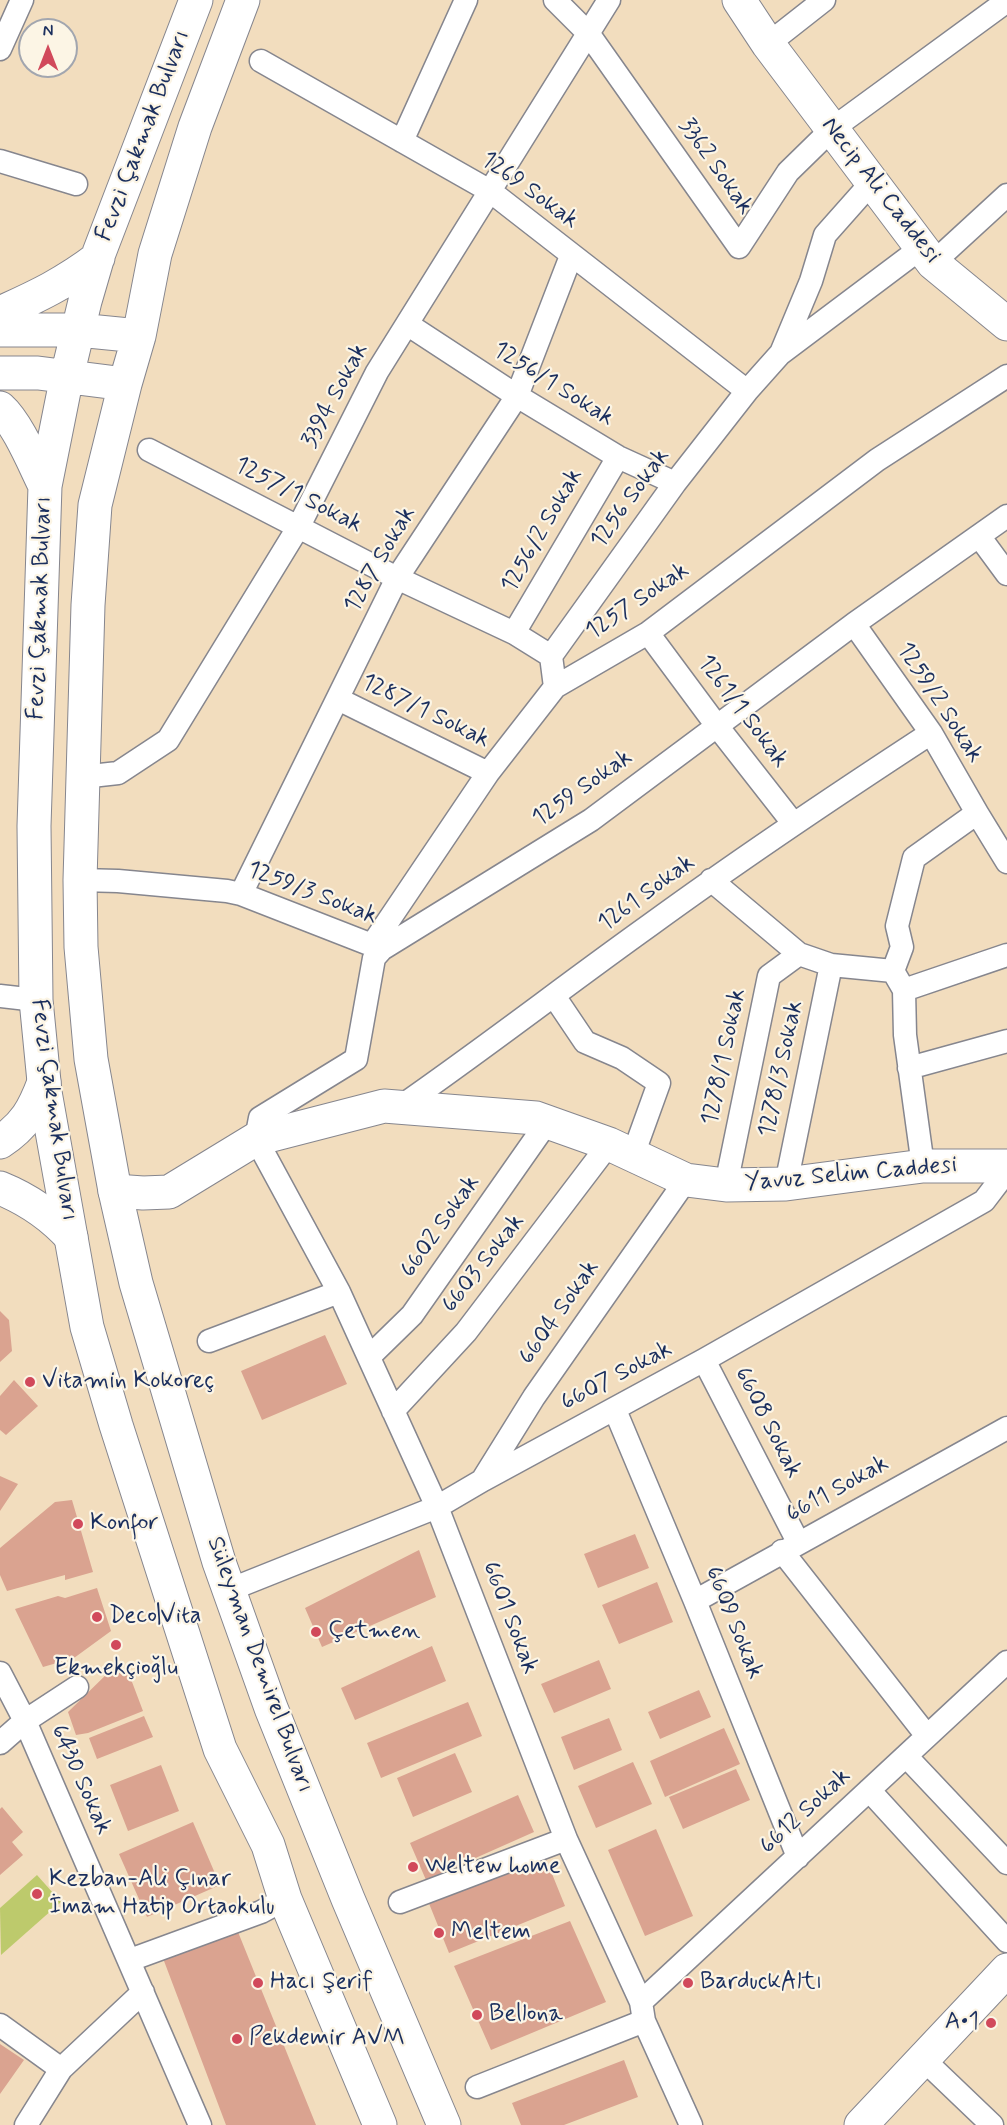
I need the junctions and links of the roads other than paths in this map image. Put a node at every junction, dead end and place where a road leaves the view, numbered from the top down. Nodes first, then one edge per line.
1 (22, 0) edge
2 (196, 0) edge
3 (243, 0) edge
4 (466, 0) edge
5 (555, 0) edge
6 (609, 0) edge
7 (739, 0) edge
8 (750, 0) edge
9 (824, 0) edge
10 (1007, 1) edge
11 (588, 33) junction
12 (768, 44) junction
13 (0, 50) edge
14 (261, 61) dead end
15 (832, 129) junction
16 (402, 141) junction
17 (0, 161) edge
18 (872, 182) junction
19 (76, 184) dead end
20 (490, 191) junction
21 (1007, 195) edge
22 (927, 255) junction
23 (571, 256) junction
24 (98, 258) junction
25 (0, 313) edge
26 (407, 324) junction
27 (1007, 324) edge
28 (0, 330) edge
29 (78, 330) junction
30 (139, 336) junction
31 (780, 354) junction
32 (0, 373) edge
33 (67, 376) junction
34 (1007, 376) edge
35 (124, 384) junction
36 (747, 391) junction
37 (517, 396) junction
38 (0, 408) edge
39 (149, 450) dead end
40 (618, 457) junction
41 (675, 483) junction
42 (45, 486) junction
43 (1007, 516) edge
44 (299, 526) junction
45 (979, 536) junction
46 (1007, 574) edge
47 (397, 578) junction
48 (854, 624) junction
49 (514, 633) junction
50 (648, 633) junction
51 (551, 656) junction
52 (555, 687) junction
53 (338, 699) junction
54 (717, 726) junction
55 (932, 733) junction
56 (488, 773) junction
57 (82, 777) junction
58 (977, 813) junction
59 (794, 823) junction
60 (1007, 862) edge
61 (80, 880) junction
62 (711, 880) junction
63 (241, 894) junction
64 (377, 947) junction
65 (799, 954) junction
66 (1007, 956) edge
67 (831, 965) junction
68 (893, 971) junction
69 (904, 990) junction
70 (0, 996) edge
71 (554, 996) junction
72 (36, 1000) junction
73 (1007, 1041) edge
74 (909, 1068) junction
75 (44, 1082) junction
76 (400, 1107) junction
77 (548, 1121) junction
78 (256, 1139) junction
79 (0, 1142) edge
80 (621, 1150) junction
81 (923, 1166) junction
82 (1007, 1166) edge
83 (1007, 1171) edge
84 (686, 1180) junction
85 (786, 1184) junction
86 (726, 1185) junction
87 (0, 1188) edge
88 (115, 1191) junction
89 (71, 1237) junction
90 (339, 1292) junction
91 (209, 1341) dead end
92 (369, 1357) junction
93 (704, 1360) junction
94 (615, 1410) junction
95 (393, 1411) junction
96 (1007, 1428) edge
97 (483, 1480) junction
98 (437, 1507) junction
99 (790, 1547) junction
100 (229, 1590) junction
101 (695, 1601) junction
102 (1007, 1662) edge
103 (0, 1672) edge
104 (77, 1687) dead end
105 (25, 1721) junction
106 (927, 1736) junction
107 (0, 1743) edge
108 (906, 1756) junction
109 (869, 1790) junction
110 (566, 1839) junction
111 (798, 1857) junction
112 (1007, 1863) edge
113 (285, 1899) junction
114 (400, 1902) dead end
115 (1007, 1941) edge
116 (130, 1960) junction
117 (1007, 1970) edge
118 (143, 1992) junction
119 (642, 2011) junction
120 (0, 2025) edge
121 (924, 2060) junction
122 (61, 2069) junction
123 (477, 2087) dead end
124 (26, 2125) edge
125 (200, 2125) edge
126 (380, 2125) edge
127 (444, 2125) edge
128 (691, 2125) edge
129 (861, 2125) edge
130 (992, 2125) edge

1 - 13 street
2 - 24 main road, Fevzi Çakmak Bulvarı
3 - 30 main road, Fevzi Çakmak Bulvarı
4 - 16 street
5 - 11 street, 3362 Sokak
6 - 11 street, 3394 Sokak
7 - 12 main road, Necip Ali Caddesi
8 - 12 main road, Necip Ali Caddesi
9 - 12 street
10 - 15 street
11 - 15 street, 3362 Sokak
11 - 20 street, 3394 Sokak
12 - 15 main road, Necip Ali Caddesi
14 - 16 street, 1269 Sokak
15 - 18 main road, Necip Ali Caddesi
16 - 20 street, 1269 Sokak
17 - 19 street
18 - 22 main road, Necip Ali Caddesi
18 - 31 street, 1256 Sokak
20 - 23 street, 1269 Sokak
20 - 26 street, 3394 Sokak
21 - 22 street, 1256 Sokak
22 - 27 main road, Necip Ali Caddesi
22 - 31 street, 1256 Sokak
23 - 36 street, 1269 Sokak
23 - 37 street, 1287 Sokak
24 - 25 main road
24 - 29 main road, Fevzi Çakmak Bulvarı
26 - 37 street, 1256/1 Sokak
26 - 44 street, 3394 Sokak
28 - 29 main road
29 - 30 main road
29 - 33 main road, Fevzi Çakmak Bulvarı
30 - 35 main road, Fevzi Çakmak Bulvarı
31 - 36 street, 1256 Sokak
32 - 33 main road
33 - 35 main road
33 - 42 main road, Fevzi Çakmak Bulvarı
34 - 50 street, 1257 Sokak
35 - 57 main road, Fevzi Çakmak Bulvarı
36 - 41 street, 1256 Sokak
37 - 40 street, 1256/1 Sokak
37 - 47 street, 1287 Sokak
38 - 42 main road
39 - 44 street, 1257/1 Sokak
40 - 41 street, 1256/1 Sokak
40 - 49 street, 1256/2 Sokak
41 - 51 street, 1256 Sokak
42 - 72 main road, Fevzi Çakmak Bulvarı
43 - 45 street, 1259 Sokak
44 - 47 street, 1257/1 Sokak
44 - 57 street, 3394 Sokak
45 - 46 street
45 - 48 street, 1259 Sokak
47 - 49 street, 1257/1 Sokak
47 - 53 street, 1287 Sokak
48 - 54 street, 1259 Sokak
48 - 55 street, 1259/2 Sokak
49 - 51 street, 1257/1 Sokak
50 - 52 street, 1257 Sokak
50 - 54 street, 1261/1 Sokak
51 - 52 street
52 - 56 street, 1257 Sokak
53 - 56 street, 1287/1 Sokak
53 - 63 street, 1287 Sokak
54 - 59 street, 1261/1 Sokak
54 - 64 street, 1259 Sokak
55 - 58 street, 1259/2 Sokak
55 - 59 street, 1261 Sokak
56 - 64 street, 1257 Sokak
57 - 61 main road, Fevzi Çakmak Bulvarı
58 - 60 street, 1259/2 Sokak
58 - 68 street
59 - 62 street, 1261 Sokak
61 - 63 street, 1259/3 Sokak
61 - 88 main road, Fevzi Çakmak Bulvarı
62 - 65 street
62 - 71 street, 1261 Sokak
63 - 64 street, 1259/3 Sokak
64 - 78 street
65 - 67 street
65 - 86 street, 1278/1 Sokak
66 - 69 street
67 - 68 street
67 - 85 street, 1278/3 Sokak
68 - 69 street
69 - 74 street
70 - 72 street
71 - 76 street, 1261 Sokak
71 - 80 street, 6603 Sokak
72 - 75 main road, Fevzi Çakmak Bulvarı
73 - 74 street
74 - 81 street
75 - 79 main road
75 - 89 main road, Fevzi Çakmak Bulvarı
76 - 77 main road, Yavuz Selim Caddesi
76 - 78 main road, Yavuz Selim Caddesi
77 - 80 main road, Yavuz Selim Caddesi
77 - 92 street, 6602 Sokak
78 - 88 main road, Yavuz Selim Caddesi
78 - 90 street, 6601 Sokak
80 - 84 main road, Yavuz Selim Caddesi
80 - 95 street, 6603 Sokak
81 - 82 main road, Yavuz Selim Caddesi
81 - 85 main road, Yavuz Selim Caddesi
83 - 93 street, 6607 Sokak
84 - 86 main road, Yavuz Selim Caddesi
84 - 97 street, 6604 Sokak
85 - 86 main road, Yavuz Selim Caddesi
87 - 89 main road
88 - 100 main road, Süleyman Demirel Bulvarı
89 - 113 main road
90 - 91 street
90 - 92 street, 6601 Sokak
92 - 95 street, 6601 Sokak
93 - 94 street, 6607 Sokak
93 - 99 street, 6608 Sokak
94 - 97 street, 6607 Sokak
94 - 101 street, 6609 Sokak
95 - 98 street, 6601 Sokak
96 - 99 street, 6611 Sokak
97 - 98 street, 6607 Sokak
98 - 100 street, 6607 Sokak
98 - 110 street, 6601 Sokak
99 - 101 street, 6611 Sokak
99 - 106 street, 6608 Sokak
100 - 127 main road, Süleyman Demirel Bulvarı
101 - 111 street, 6609 Sokak
102 - 106 street, 6612 Sokak
103 - 105 street, 6430 Sokak
104 - 105 street
105 - 107 street
105 - 116 street, 6430 Sokak
106 - 108 street, 6612 Sokak
108 - 109 street, 6612 Sokak
108 - 112 street
109 - 111 street, 6612 Sokak
109 - 115 street
110 - 114 street
110 - 119 street, 6601 Sokak
111 - 119 street, 6612 Sokak
113 - 116 street
113 - 126 main road
116 - 118 street, 6430 Sokak
117 - 121 main road
118 - 122 street
118 - 125 street, 6430 Sokak
119 - 123 street
119 - 128 street, 6601 Sokak
120 - 122 street
121 - 129 main road
121 - 130 street
122 - 124 street

